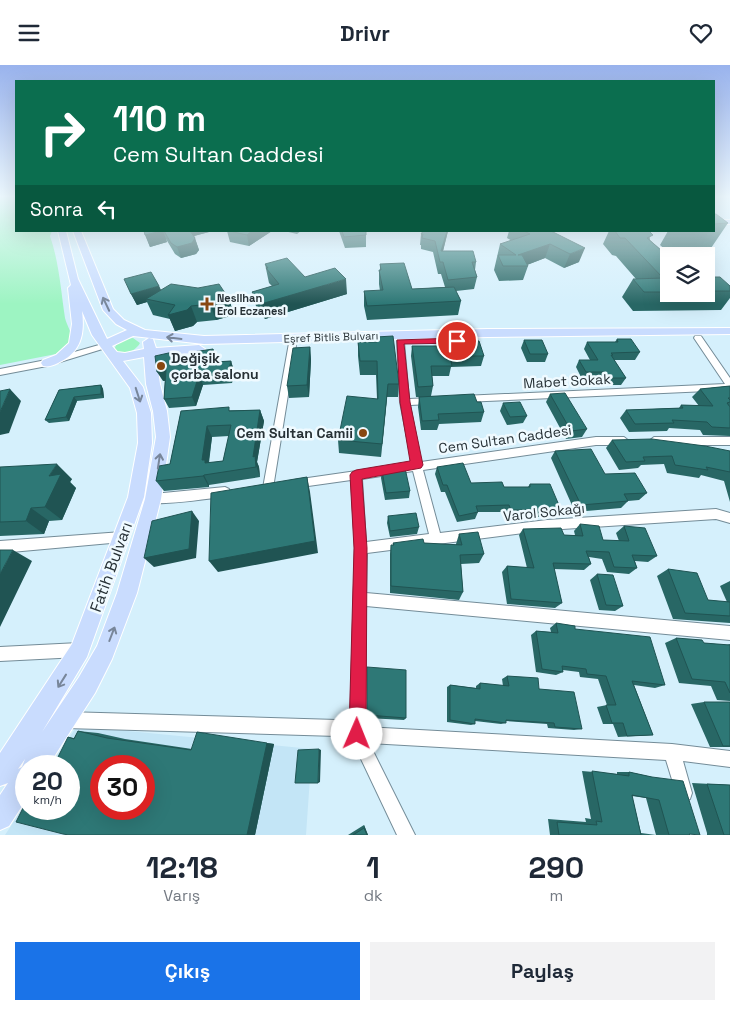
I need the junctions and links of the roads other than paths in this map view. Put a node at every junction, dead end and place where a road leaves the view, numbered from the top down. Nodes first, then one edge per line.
1 (62, 233) edge
2 (78, 233) edge
3 (73, 279) junction
4 (730, 331) edge
5 (143, 333) junction
6 (698, 338) junction
7 (730, 338) edge
8 (400, 341) junction
9 (292, 345) junction
10 (109, 350) junction
11 (150, 352) junction
12 (47, 363) junction
13 (0, 372) edge
14 (730, 386) edge
15 (405, 402) junction
16 (679, 441) junction
17 (730, 441) edge
18 (721, 452) edge
19 (417, 465) junction
20 (356, 475) junction
21 (239, 490) edge
22 (145, 498) junction
23 (730, 518) edge
24 (122, 537) junction
25 (436, 539) junction
26 (0, 547) edge
27 (361, 548) junction
28 (359, 599) junction
29 (730, 633) edge
30 (80, 650) junction
31 (0, 654) edge
32 (65, 720) junction
33 (357, 734) junction
34 (672, 752) junction
35 (41, 755) edge
36 (730, 759) edge
37 (0, 775) edge
38 (15, 794) edge
39 (688, 807) edge
40 (0, 817) edge
41 (406, 835) edge

1 - 3 main road
5 -> 2 main road
3 - 10 main road, Fatih Bulvarı
3 - 12 main road
4 -> 5 main road, Eşref Bitlis Bulvarı
5 - 10 main road
5 - 11 main road, Fatih Bulvarı
6 - 7 main road, Eşref Bitlis Bulvarı
6 - 8 main road, Eşref Bitlis Bulvarı
6 - 14 street
8 - 9 main road, Eşref Bitlis Bulvarı
8 - 15 street
9 - 11 main road, Eşref Bitlis Bulvarı
9 - 20 street, Cem Sultan Caddesi
10 - 11 main road, Eşref Bitlis Bulvarı
10 - 12 street
10 -> 22 main road, Fatih Bulvarı
22 -> 11 main road, Fatih Bulvarı
12 - 13 street
14 - 15 street, Mabet Sokak
15 - 19 street
16 - 17 street, Cem Sultan Caddesi
16 - 18 street
16 - 19 street, Cem Sultan Caddesi
19 - 20 street, Cem Sultan Caddesi
19 - 25 street
20 - 27 street
21 - 22 street
22 - 24 main road, Fatih Bulvarı
32 -> 22 main road, Fatih Bulvarı
23 - 25 street, Varol Sokağı
24 - 26 street
24 - 30 main road, Fatih Bulvarı
25 - 27 street, Varol Sokağı
27 - 28 street
28 - 29 street
28 - 33 street
30 - 31 street
30 -> 37 main road, Fatih Bulvarı
32 - 33 street
32 - 35 main road, Fatih Bulvarı
33 - 34 street
33 - 41 street
34 - 36 street
34 - 39 street
38 - 40 main road

